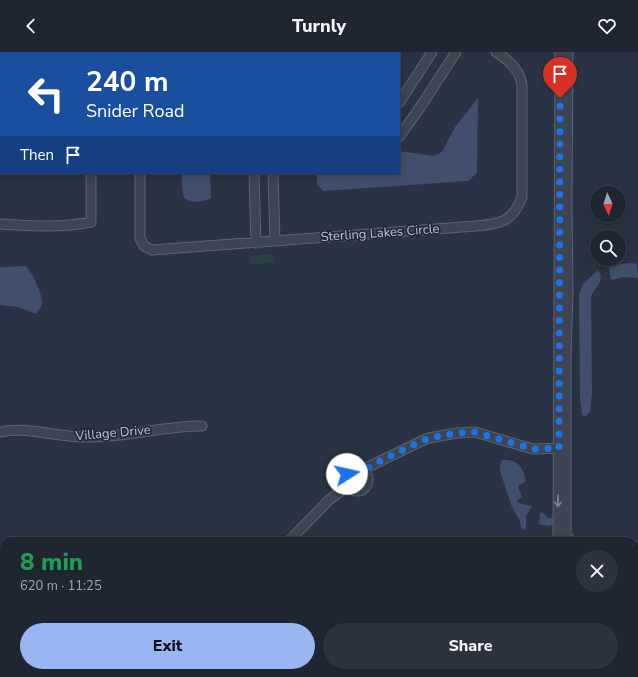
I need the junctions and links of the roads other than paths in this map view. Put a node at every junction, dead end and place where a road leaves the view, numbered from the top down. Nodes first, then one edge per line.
1 (432, 52) edge
2 (456, 52) edge
3 (496, 52) edge
4 (560, 52) edge
5 (568, 52) edge
6 (400, 101) edge
7 (400, 136) edge
8 (91, 174) edge
9 (140, 174) edge
10 (254, 174) edge
11 (273, 174) edge
12 (0, 224) edge
13 (275, 241) junction
14 (256, 243) junction
15 (202, 426) dead end
16 (0, 432) edge
17 (562, 448) junction
18 (364, 471) junction
19 (348, 486) junction
20 (293, 537) edge
21 (558, 537) edge
22 (566, 537) edge

1 - 6 street
2 - 7 street
3 - 13 street, Sterling Lakes Circle
4 - 17 street
5 - 17 street
8 - 12 street
9 - 14 street, Sterling Lakes Circle
10 - 14 street
11 - 13 street
13 - 14 street, Sterling Lakes Circle
15 - 16 street, Village Drive
17 - 18 street
17 -> 21 street
17 - 22 street
18 - 19 street
18 - 19 street
19 - 20 street

